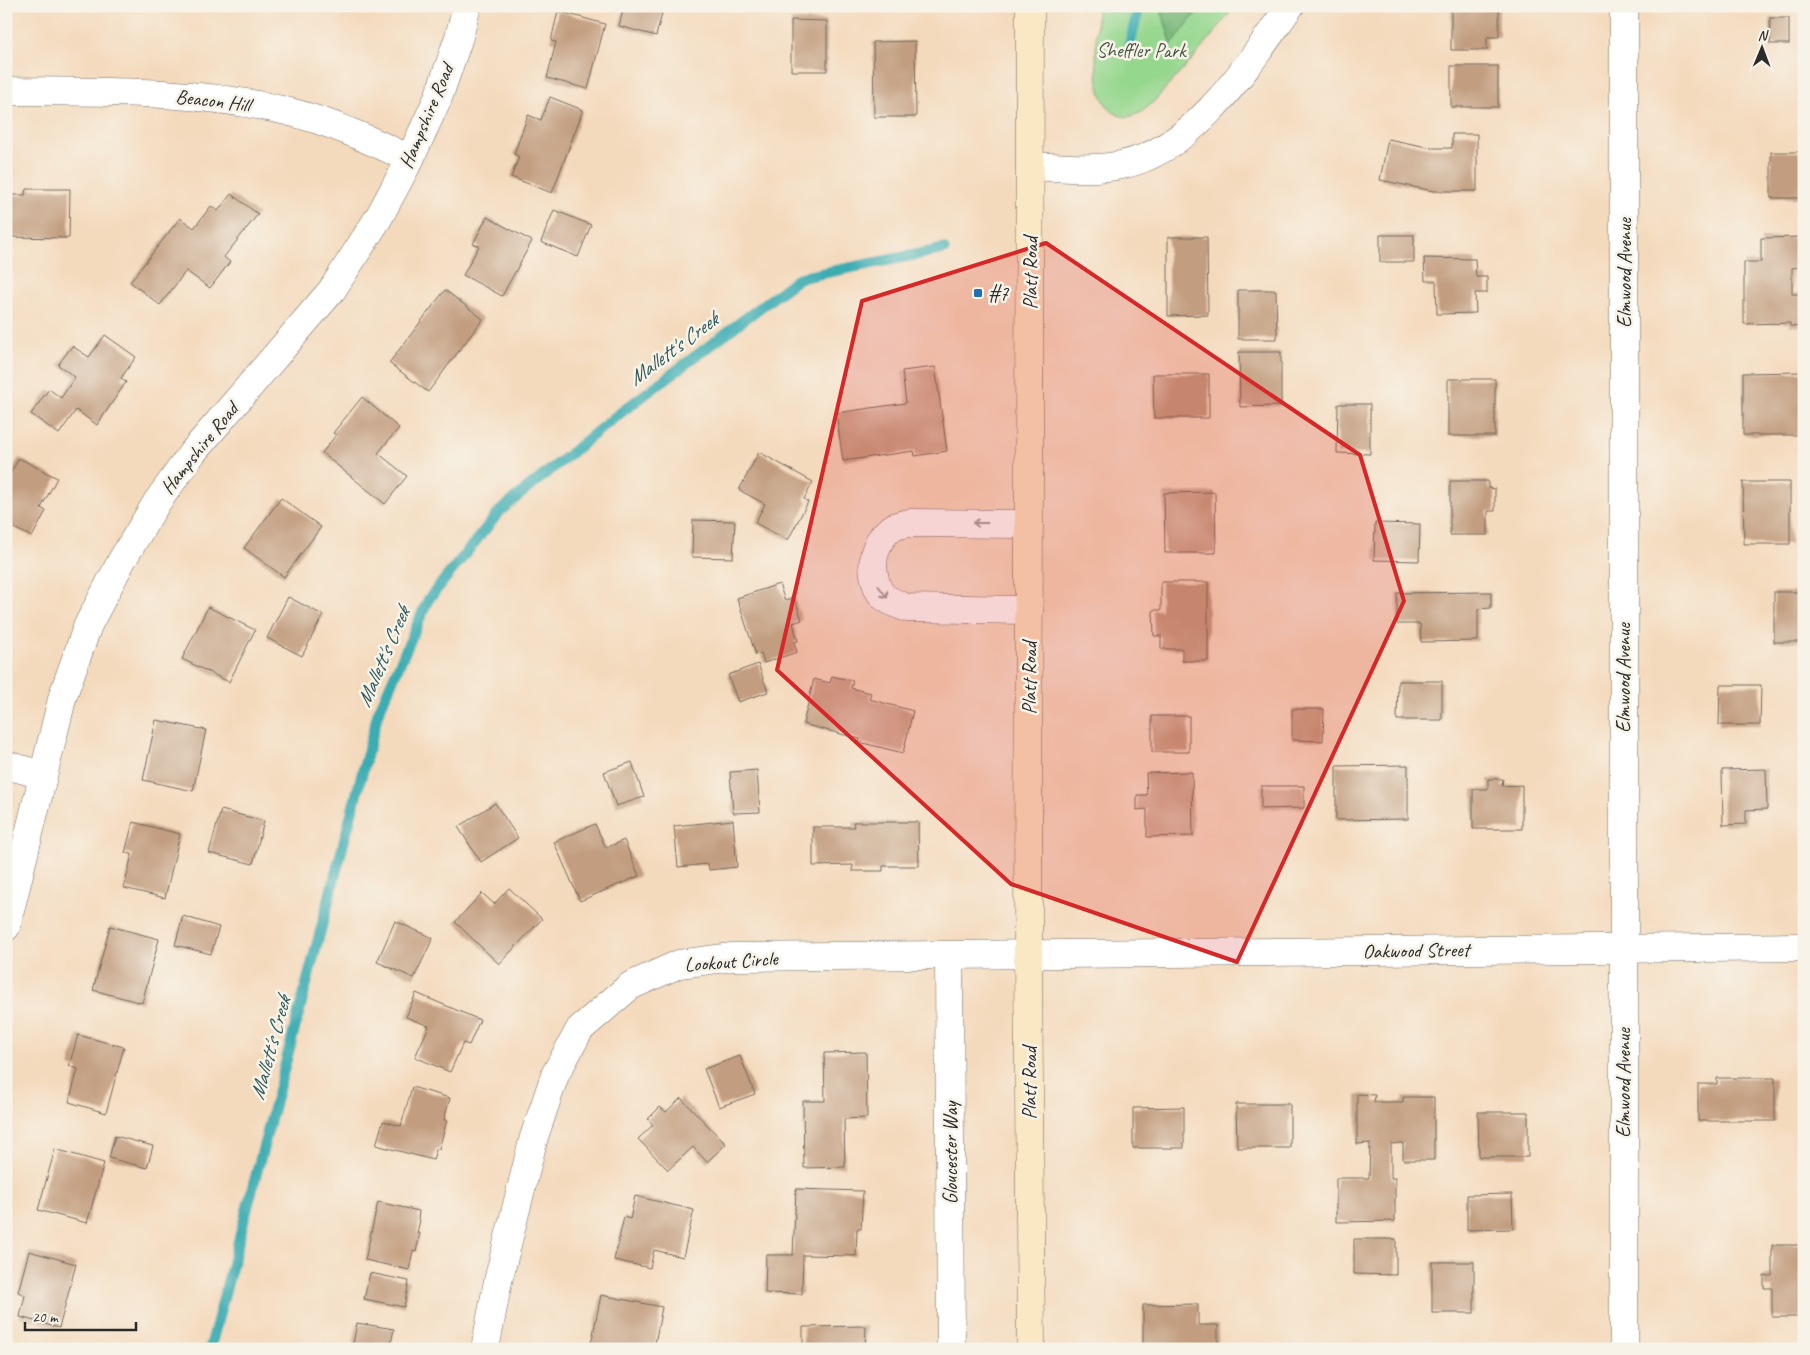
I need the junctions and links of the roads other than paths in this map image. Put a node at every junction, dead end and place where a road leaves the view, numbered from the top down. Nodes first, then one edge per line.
1 (466, 6) edge
2 (1030, 6) edge
3 (1290, 6) edge
4 (1624, 6) edge
5 (6, 91) edge
6 (410, 159) junction
7 (1030, 166) junction
8 (1029, 524) junction
9 (1029, 610) junction
10 (6, 765) edge
11 (43, 775) junction
12 (6, 927) edge
13 (1623, 947) junction
14 (1804, 947) edge
15 (1028, 955) junction
16 (949, 956) junction
17 (485, 1349) edge
18 (952, 1349) edge
19 (1031, 1349) edge
20 (1624, 1349) edge

1 - 6 street, Hampshire Road
2 - 7 main road, Platt Road
3 - 7 street
4 - 13 street, Elmwood Avenue
5 - 6 street, Beacon Hill
6 - 11 street, Hampshire Road
7 - 8 main road, Platt Road
8 - 9 main road, Platt Road
8 -> 9 street
9 - 15 main road, Platt Road
10 - 11 street
11 - 12 street, Hampshire Road
13 - 14 street, Oakwood Street
13 - 15 street, Oakwood Street
13 - 20 street, Elmwood Avenue
15 - 16 street, Lookout Circle
15 - 19 main road, Platt Road
16 - 17 street, Lookout Circle
16 - 18 street, Gloucester Way

